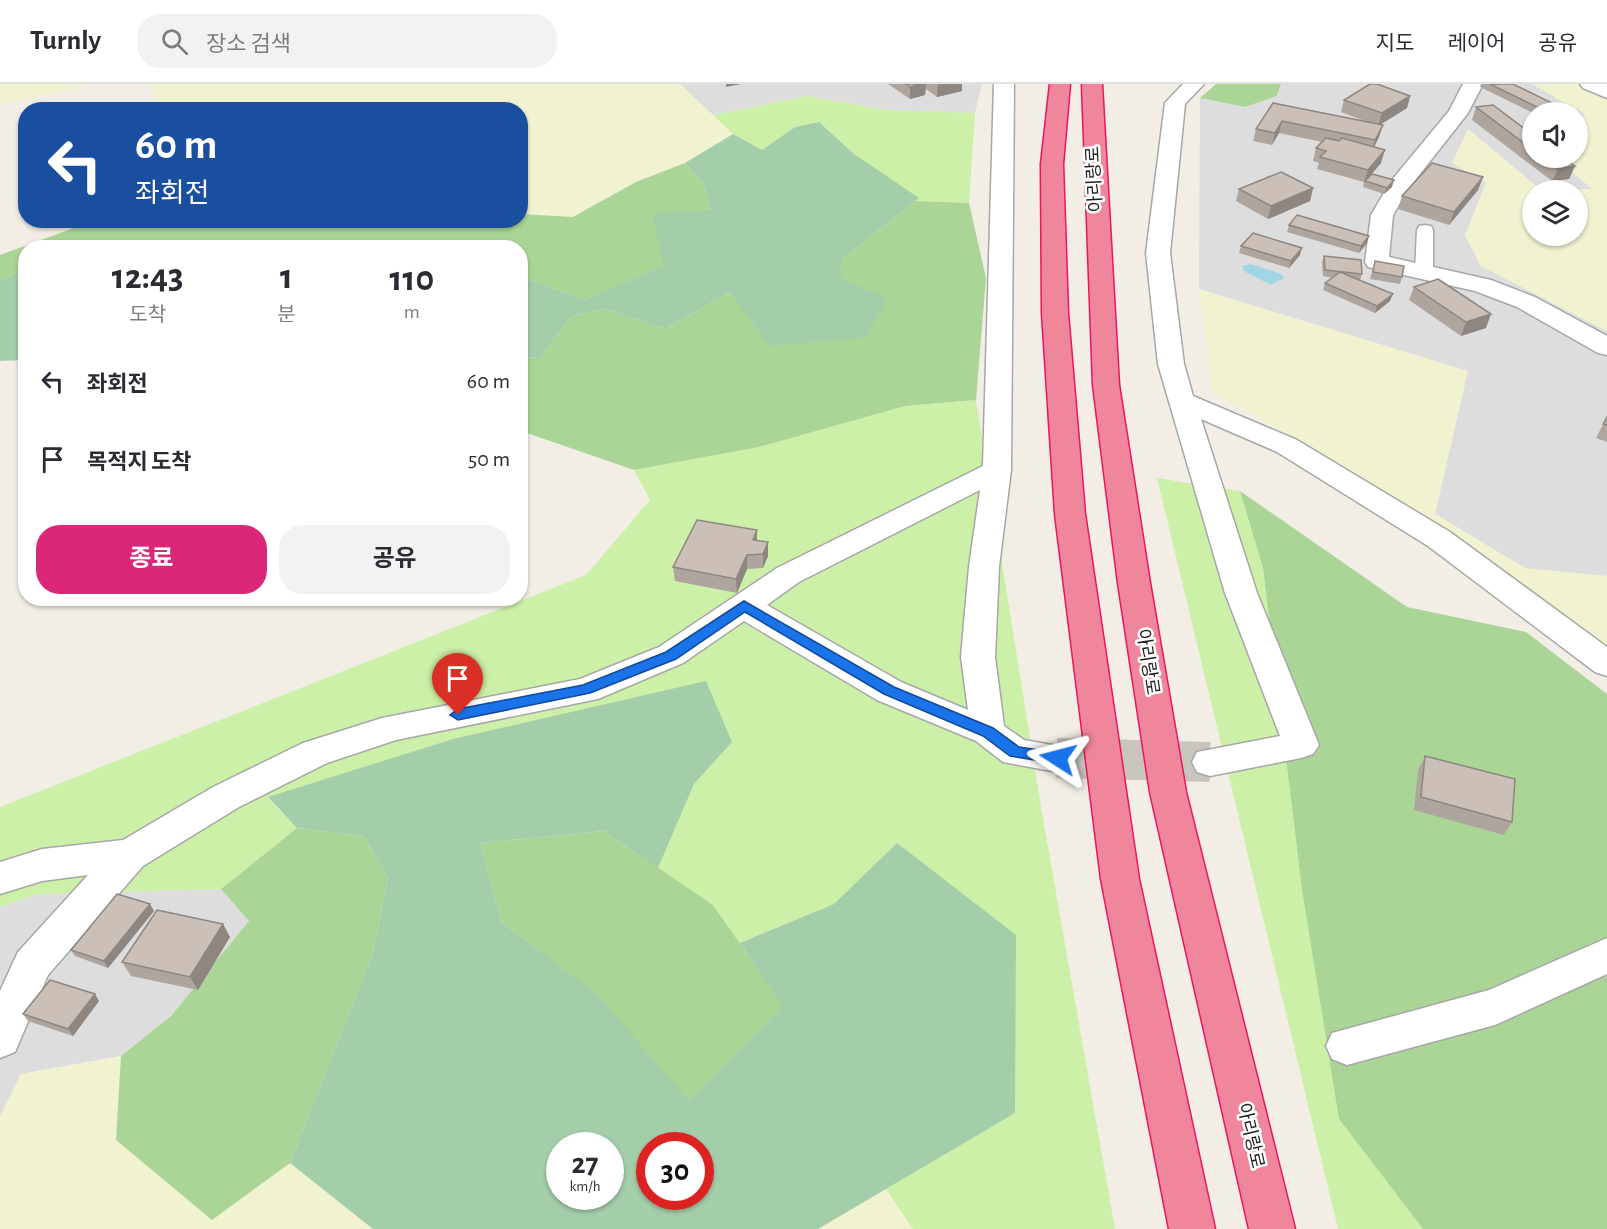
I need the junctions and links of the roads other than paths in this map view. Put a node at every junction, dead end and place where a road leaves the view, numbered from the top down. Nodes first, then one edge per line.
1 (1004, 84) edge
2 (1060, 84) edge
3 (1092, 84) edge
4 (1194, 84) edge
5 (1473, 84) edge
6 (1590, 84) edge
7 (1607, 92) edge
8 (1425, 230) dead end
9 (1424, 272) junction
10 (1607, 347) edge
11 (1181, 401) junction
12 (997, 470) junction
13 (744, 606) junction
14 (1607, 664) edge
15 (988, 732) junction
16 (1058, 758) tunnel mouth
17 (1210, 762) tunnel mouth
18 (130, 855) junction
19 (0, 878) edge
20 (1607, 955) edge
21 (0, 1039) edge
22 (1347, 1046) dead end
23 (1192, 1229) edge
24 (1272, 1229) edge

1 - 12 street
2 - 23 highway
3 - 24 highway, 아리랑로
4 - 11 street
5 - 9 street
6 - 7 street
8 - 9 lane
9 - 10 street
11 - 14 street
11 - 17 street
12 - 13 street
12 - 15 street
13 - 15 street
13 - 18 street
15 - 16 street
18 - 19 street
18 - 21 street
20 - 22 street

